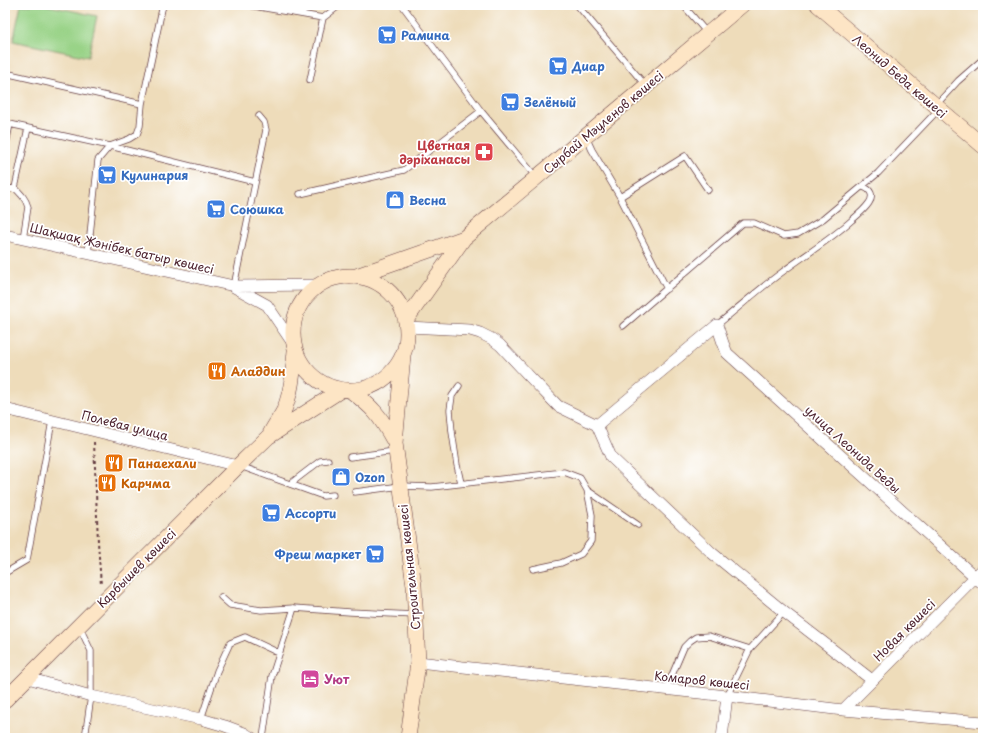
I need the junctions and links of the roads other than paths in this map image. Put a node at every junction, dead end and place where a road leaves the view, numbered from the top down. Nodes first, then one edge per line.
1 (164, 5) edge
2 (248, 5) edge
3 (340, 5) edge
4 (402, 5) edge
5 (577, 5) edge
6 (683, 5) edge
7 (742, 5) edge
8 (818, 5) edge
9 (323, 18) junction
10 (708, 34) junction
11 (983, 59) edge
12 (5, 73) edge
13 (310, 80) dead end
14 (646, 86) junction
15 (142, 104) junction
16 (937, 107) junction
17 (481, 111) junction
18 (259, 116) dead end
19 (8, 123) edge
20 (28, 128) junction
21 (586, 136) junction
22 (110, 146) junction
23 (983, 146) edge
24 (5, 149) edge
25 (536, 177) junction
26 (255, 182) junction
27 (863, 187) junction
28 (15, 188) junction
29 (5, 190) edge
30 (708, 190) dead end
31 (300, 194) dead end
32 (620, 197) junction
33 (5, 234) edge
34 (464, 238) junction
35 (23, 239) junction
36 (88, 253) junction
37 (356, 276) junction
38 (319, 285) junction
39 (234, 286) junction
40 (667, 289) junction
41 (406, 324) junction
42 (717, 325) junction
43 (623, 326) dead end
44 (294, 347) junction
45 (403, 356) junction
46 (459, 386) dead end
47 (346, 391) junction
48 (5, 409) edge
49 (52, 421) junction
50 (597, 425) junction
51 (268, 437) junction
52 (395, 447) junction
53 (350, 457) dead end
54 (328, 460) dead end
55 (238, 466) junction
56 (461, 483) junction
57 (290, 484) junction
58 (401, 486) junction
59 (587, 490) junction
60 (355, 492) dead end
61 (333, 495) dead end
62 (638, 525) dead end
63 (533, 569) dead end
64 (5, 573) edge
65 (981, 576) edge
66 (221, 597) dead end
67 (294, 608) junction
68 (784, 612) junction
69 (415, 615) junction
70 (79, 626) junction
71 (750, 648) junction
72 (279, 653) junction
73 (418, 662) junction
74 (28, 678) junction
75 (872, 680) junction
76 (666, 689) junction
77 (91, 696) junction
78 (727, 696) junction
79 (5, 700) edge
80 (843, 710) junction
81 (202, 719) junction
82 (983, 722) edge
83 (85, 738) edge
84 (252, 738) edge
85 (263, 738) edge
86 (408, 738) edge
87 (722, 738) edge

1 - 15 lane
2 - 9 lane
3 - 9 lane
4 - 17 lane
5 - 14 lane
6 - 10 lane
7 - 10 main road, Сырбай Мәуленов көшесі
8 - 16 main road, Леонид Беда көшесі
9 - 13 lane
10 - 14 main road, Сырбай Мәуленов көшесі
11 - 16 lane
12 - 15 lane
14 - 21 main road, Сырбай Мәуленов көшесі
15 - 22 lane
16 - 23 main road, Леонид Беда көшесі
16 - 27 lane
17 - 25 lane
17 - 31 lane
18 - 26 lane
19 - 20 lane
19 - 24 lane
20 - 22 lane
20 - 28 lane
21 - 25 main road, Сырбай Мәуленов көшесі
21 - 32 lane
22 - 26 lane
22 - 36 lane
25 - 34 main road, Сырбай Мәуленов көшесі
26 - 39 lane
27 - 40 lane
27 - 42 lane
28 - 29 lane
28 - 35 lane
30 - 32 lane
32 - 40 lane
33 - 35 street, Шақшақ Жәнібек батыр көшесі
34 - 37 main road
34 - 41 main road
35 - 36 street, Шақшақ Жәнібек батыр көшесі
36 - 39 street, Шақшақ Жәнібек батыр көшесі
37 - 38 main road
37 - 41 main road
38 - 39 street, Шақшақ Жәнібек батыр көшесі
38 - 44 main road
39 - 44 street, Шақшақ Жәнібек батыр көшесі
40 - 43 lane
41 - 45 main road
41 - 50 street
42 - 50 street
42 - 65 street, улица Леонида Беды
44 - 47 main road
44 - 51 main road
45 - 47 main road
45 - 52 main road
46 - 56 lane
47 - 51 main road
47 - 52 main road
48 - 49 street, Полевая улица
49 - 55 street, Полевая улица
49 - 64 lane
50 - 68 street
51 - 55 main road, Карбышев көшесі
52 - 53 lane
52 - 58 main road, Строительная көшесі
54 - 57 lane
55 - 57 lane
55 - 70 main road, Карбышев көшесі
56 - 58 lane
56 - 59 lane
57 - 61 lane
58 - 60 lane
58 - 69 main road, Строительная көшесі
59 - 62 lane
59 - 63 lane
65 - 75 street, Новая көшесі
66 - 67 lane
67 - 69 lane
67 - 72 lane
68 - 71 lane
68 - 75 street
69 - 73 main road, Строительная көшесі
70 - 74 main road, Карбышев көшесі
70 - 77 lane
71 - 76 lane
71 - 78 lane
72 - 81 lane
72 - 85 lane
73 - 76 street, Комаров көшесі
73 - 86 main road, Строительная көшесі
74 - 77 street
74 - 79 main road, Карбышев көшесі
75 - 80 street, Новая көшесі
76 - 78 street, Комаров көшесі
77 - 81 street
77 - 83 lane
78 - 80 street, Комаров көшесі
78 - 87 street
80 - 82 street, Комаров көшесі
81 - 84 street

